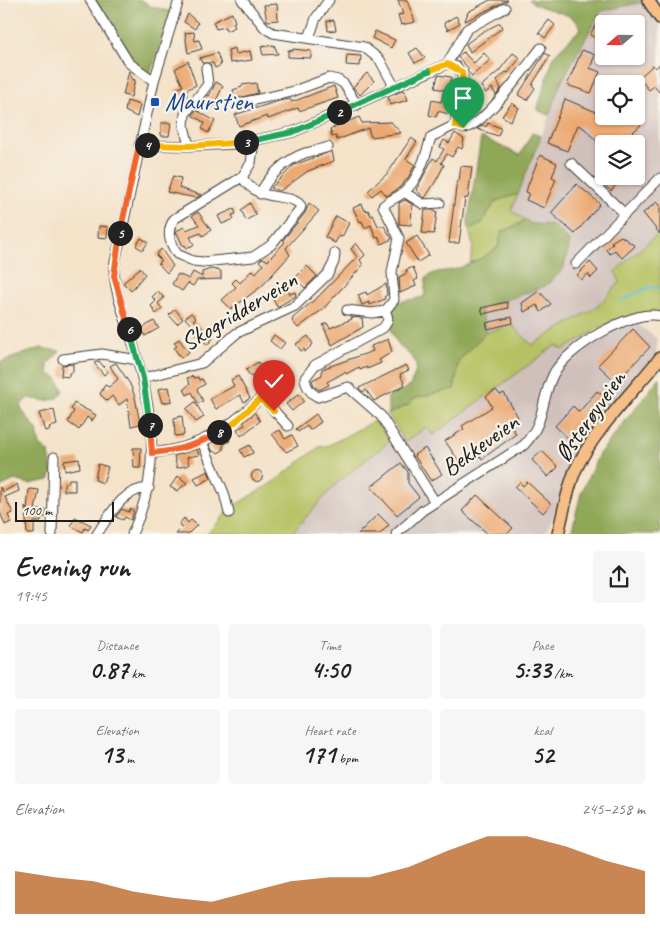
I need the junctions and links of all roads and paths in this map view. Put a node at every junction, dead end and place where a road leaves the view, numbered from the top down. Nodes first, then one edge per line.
1 (90, 0) edge
2 (179, 0) edge
3 (242, 0) edge
4 (329, 0) edge
5 (648, 0) edge
6 (505, 8) dead end
7 (660, 18) edge
8 (309, 38) junction
9 (541, 48) dead end
10 (447, 64) junction
11 (206, 68) dead end
12 (154, 80) junction
13 (394, 86) junction
14 (240, 103) dead end
15 (358, 105) junction
16 (455, 125) junction
17 (254, 141) junction
18 (139, 145) junction
19 (189, 146) junction
20 (328, 147) dead end
21 (571, 163) dead end
22 (242, 177) junction
23 (660, 178) edge
24 (404, 192) junction
25 (260, 194) junction
26 (440, 203) dead end
27 (624, 213) junction
28 (335, 253) dead end
29 (576, 264) dead end
30 (347, 310) dead end
31 (385, 311) junction
32 (660, 316) edge
33 (660, 358) edge
34 (63, 359) dead end
35 (138, 360) junction
36 (143, 378) junction
37 (288, 426) dead end
38 (202, 442) junction
39 (152, 453) junction
40 (54, 457) dead end
41 (149, 488) junction
42 (435, 502) junction
43 (229, 513) dead end
44 (52, 534) edge
45 (97, 534) edge
46 (132, 534) edge
47 (396, 534) edge
48 (558, 534) edge

1 - 12 street
2 - 12 street
3 - 8 street
4 - 8 street
5 - 7 main road
6 - 10 street
8 - 13 street
9 - 16 street
10 - 13 street
10 - 16 street
11 - 19 street
12 - 18 street
13 - 15 street
14 - 15 street
15 - 17 street
16 - 24 street
17 - 19 street
17 - 22 street
18 - 19 street
18 - 35 street
20 - 25 street
21 - 27 street
22 - 25 street
22 - 25 street
23 - 27 street
24 - 26 street
24 - 31 street
27 - 29 street
28 - 36 street, Skogridderveien
30 - 31 street
31 - 42 street
32 - 42 street, Bekkeveien
33 - 48 main road, Østerøyveien
34 - 35 street
35 - 36 street
36 - 39 street
37 - 38 street
38 - 39 street
38 - 43 street
39 - 41 street
40 - 44 street
41 - 45 street
41 - 46 street
42 - 47 street, Bekkeveien

